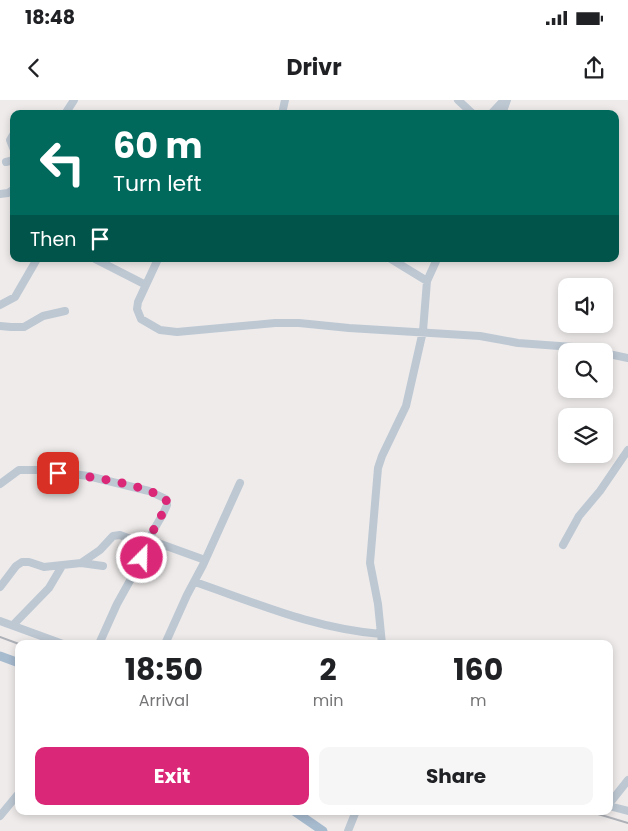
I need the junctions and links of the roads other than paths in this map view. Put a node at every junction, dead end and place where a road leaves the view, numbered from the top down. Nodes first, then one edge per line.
1 (458, 100) edge
2 (505, 100) edge
3 (470, 110) edge
4 (494, 110) edge
5 (34, 262) edge
6 (101, 262) edge
7 (157, 262) edge
8 (397, 262) edge
9 (436, 262) edge
10 (427, 281) junction
11 (146, 285) junction
12 (0, 305) edge
13 (65, 311) dead end
14 (0, 326) edge
15 (422, 331) junction
16 (558, 346) edge
17 (613, 355) edge
18 (628, 358) edge
19 (628, 450) edge
20 (240, 483) dead end
21 (0, 484) edge
22 (150, 542) junction
23 (562, 545) dead end
24 (205, 560) junction
25 (82, 563) junction
26 (62, 566) junction
27 (103, 566) dead end
28 (195, 582) junction
29 (0, 587) edge
30 (0, 621) edge
31 (12, 625) junction
32 (381, 634) junction
33 (52, 640) edge
34 (100, 640) edge
35 (167, 640) edge
36 (382, 640) edge
37 (0, 656) edge
38 (15, 662) edge
39 (628, 780) edge
40 (15, 798) edge
41 (613, 800) edge
42 (613, 806) edge
43 (628, 811) edge
44 (300, 815) edge
45 (354, 815) edge
46 (0, 816) edge
47 (323, 831) edge
48 (348, 831) edge

1 - 3 street
2 - 4 street
5 - 12 street
6 - 11 street
7 - 11 street
8 - 10 street
9 - 10 street
10 - 15 street
11 - 15 street
13 - 14 street
15 - 16 street
15 - 32 street
17 - 18 street
19 - 23 street
20 - 24 street
21 - 22 street
22 - 24 street
22 - 25 street
22 - 34 street
24 - 28 street
25 - 26 street
25 - 27 street
26 - 29 street
26 - 31 street
28 - 32 street
28 - 35 street
30 - 31 street
31 - 33 street
32 - 36 street
37 - 38 main road
39 - 41 street
40 - 46 street
42 - 43 street
44 - 47 main road
45 - 48 street

